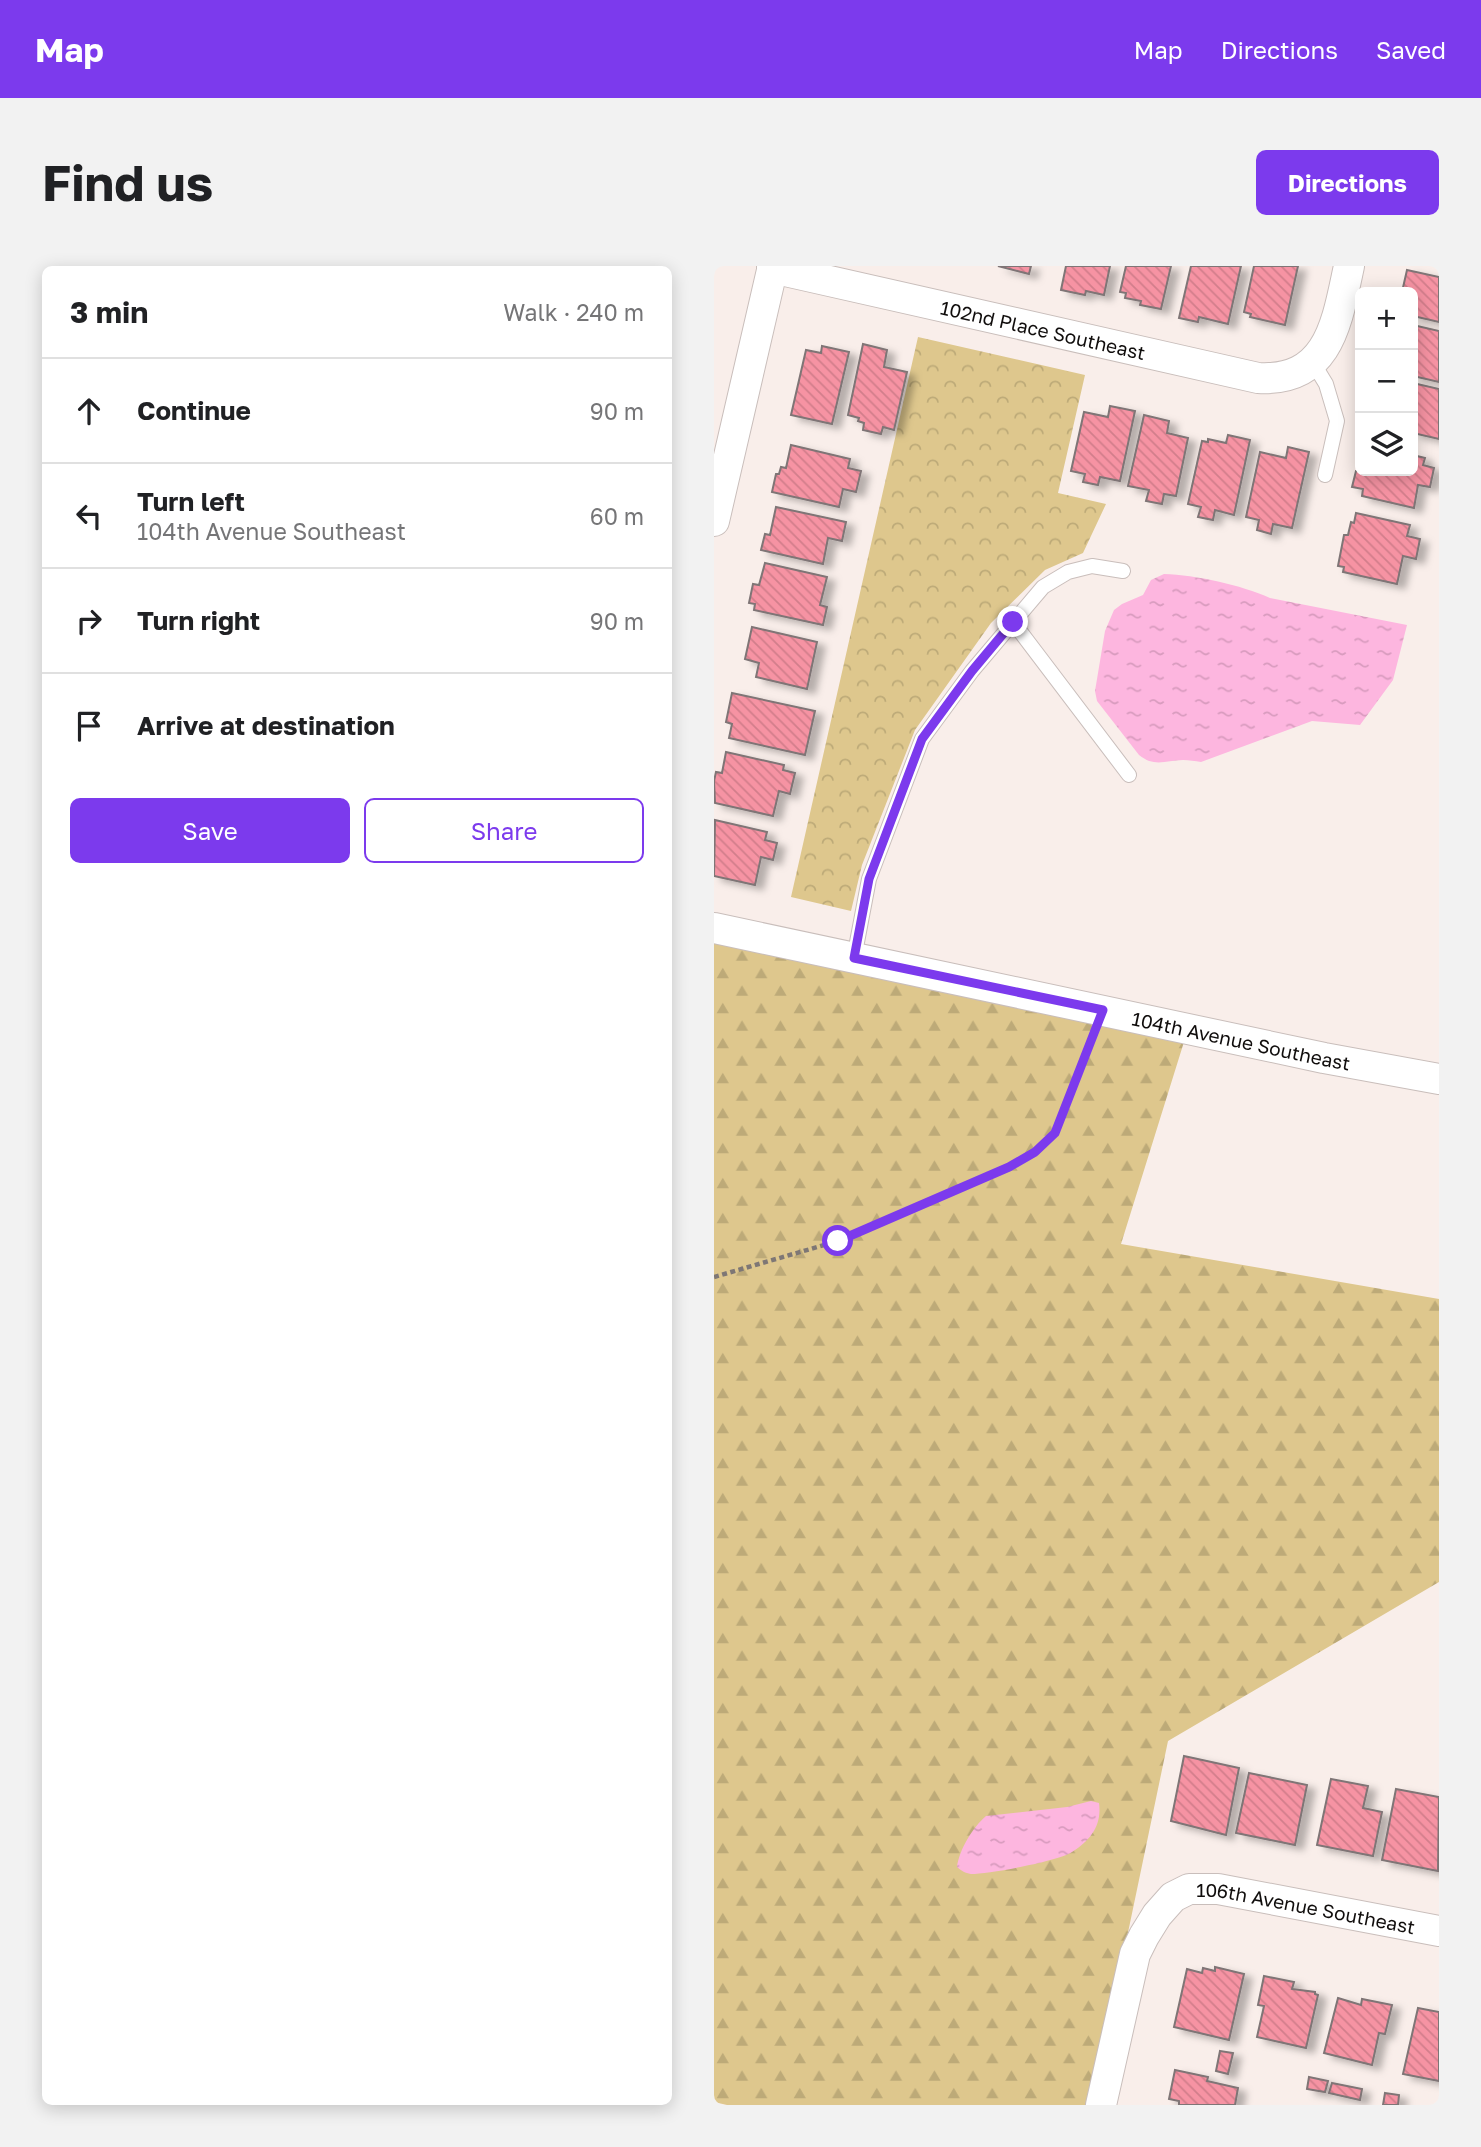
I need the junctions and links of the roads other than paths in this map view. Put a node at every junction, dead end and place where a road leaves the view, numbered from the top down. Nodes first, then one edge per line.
1 (1349, 266) edge
2 (773, 267) edge
3 (1312, 361) junction
4 (1325, 475) dead end
5 (714, 520) edge
6 (1123, 571) dead end
7 (1013, 622) junction
8 (1129, 775) dead end
9 (714, 928) edge
10 (854, 958) junction
11 (1439, 1079) edge
12 (1439, 1931) edge
13 (1101, 2105) edge

1 - 3 street
2 - 3 street, 102nd Place Southeast
2 - 5 street
3 - 4 lane
6 - 7 lane
7 - 8 lane
7 - 10 lane
9 - 10 street, 104th Avenue Southeast
10 - 11 street, 104th Avenue Southeast
12 - 13 street, 106th Avenue Southeast

